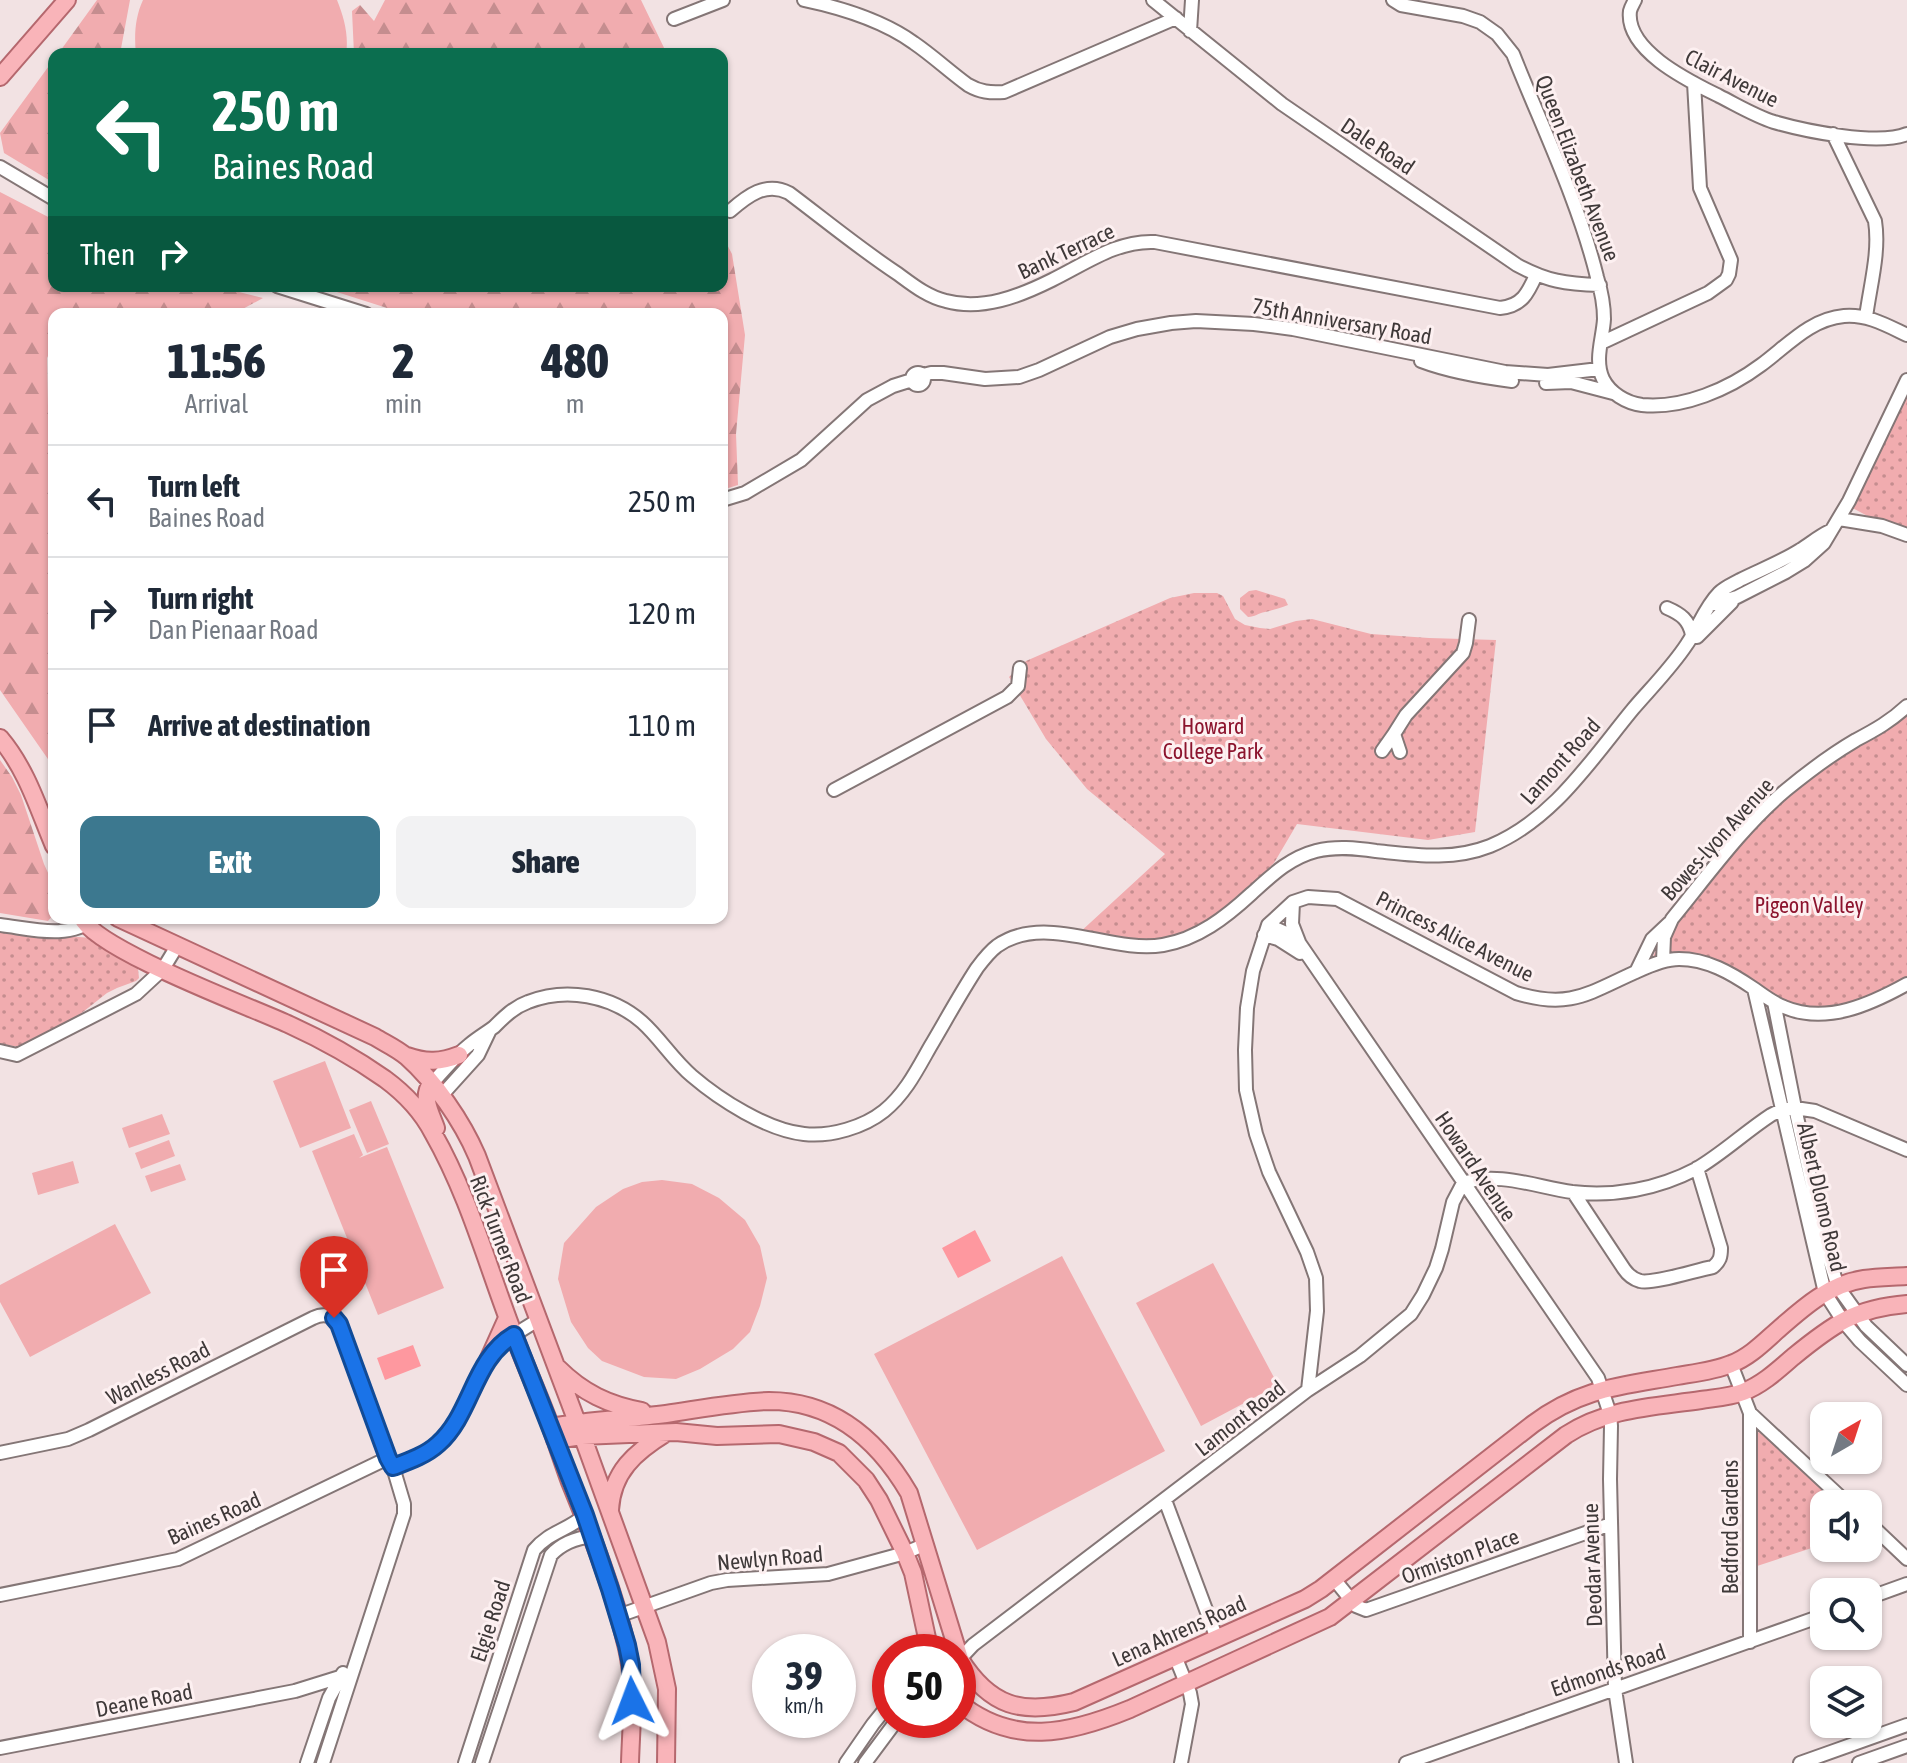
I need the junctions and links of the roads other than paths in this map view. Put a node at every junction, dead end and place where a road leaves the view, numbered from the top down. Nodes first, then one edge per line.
1 (67, 0) edge
2 (723, 0) edge
3 (804, 0) edge
4 (1153, 0) edge
5 (1192, 0) edge
6 (1393, 0) edge
7 (1635, 0) edge
8 (1176, 18) junction
9 (674, 19) dead end
10 (1190, 31) junction
11 (0, 77) edge
12 (1694, 83) junction
13 (1833, 134) junction
14 (1907, 134) edge
15 (0, 167) edge
16 (48, 195) edge
17 (730, 211) dead end
18 (1536, 275) junction
19 (1600, 285) junction
20 (296, 292) edge
21 (347, 308) edge
22 (1866, 317) junction
23 (1907, 335) edge
24 (1601, 343) junction
25 (1394, 351) junction
26 (1599, 369) junction
27 (1907, 380) edge
28 (1613, 393) junction
29 (728, 498) edge
30 (1839, 519) junction
31 (1830, 531) junction
32 (1907, 535) edge
33 (1737, 597) junction
34 (1710, 605) junction
35 (1667, 608) dead end
36 (1469, 620) dead end
37 (1690, 639) junction
38 (1020, 668) dead end
39 (1907, 706) edge
40 (1394, 734) junction
41 (0, 738) edge
42 (1382, 751) dead end
43 (1400, 752) dead end
44 (834, 790) dead end
45 (48, 830) edge
46 (1293, 902) junction
47 (1669, 923) junction
48 (84, 924) edge
49 (91, 924) edge
50 (131, 924) edge
51 (0, 925) edge
52 (1266, 930) junction
53 (1300, 944) junction
54 (177, 946) junction
55 (1663, 961) junction
56 (1314, 966) junction
57 (163, 969) junction
58 (1636, 972) junction
59 (1906, 987) edge
60 (1754, 989) junction
61 (1774, 1002) junction
62 (491, 1029) junction
63 (0, 1051) edge
64 (17, 1055) junction
65 (406, 1055) junction
66 (459, 1055) junction
67 (0, 1063) edge
68 (393, 1085) junction
69 (433, 1092) junction
70 (1795, 1108) junction
71 (1781, 1110) junction
72 (1907, 1150) edge
73 (444, 1152) junction
74 (1697, 1168) junction
75 (1463, 1183) junction
76 (1573, 1192) junction
77 (1907, 1276) edge
78 (1831, 1290) junction
79 (1907, 1304) edge
80 (507, 1318) junction
81 (1850, 1318) junction
82 (538, 1320) junction
83 (514, 1335) junction
84 (489, 1358) junction
85 (555, 1364) junction
86 (1731, 1364) junction
87 (1907, 1365) edge
88 (1907, 1385) edge
89 (1308, 1390) junction
90 (1603, 1390) junction
91 (1742, 1392) junction
92 (706, 1409) junction
93 (1750, 1413) junction
94 (1610, 1414) junction
95 (660, 1415) junction
96 (580, 1429) junction
97 (667, 1432) junction
98 (553, 1434) junction
99 (708, 1435) junction
100 (0, 1453) edge
101 (390, 1462) junction
102 (1457, 1483) junction
103 (1833, 1490) edge
104 (1165, 1500) junction
105 (1474, 1506) junction
106 (610, 1513) junction
107 (585, 1515) junction
108 (1611, 1524) junction
109 (1882, 1535) edge
110 (592, 1536) junction
111 (926, 1544) junction
112 (905, 1553) junction
113 (1907, 1559) edge
114 (1334, 1579) junction
115 (1907, 1584) edge
116 (520, 1591) junction
117 (1882, 1593) edge
118 (0, 1595) edge
119 (537, 1596) junction
120 (1351, 1601) junction
121 (644, 1607) junction
122 (618, 1616) junction
123 (1810, 1620) edge
124 (926, 1634) edge
125 (954, 1634) edge
126 (976, 1639) edge
127 (1217, 1639) junction
128 (1750, 1642) junction
129 (363, 1644) junction
130 (1175, 1656) junction
131 (340, 1677) junction
132 (976, 1680) edge
133 (1186, 1684) junction
134 (1615, 1689) junction
135 (295, 1691) junction
136 (329, 1698) junction
137 (342, 1703) junction
138 (976, 1716) edge
139 (872, 1725) edge
140 (1907, 1725) edge
141 (884, 1738) edge
142 (1907, 1746) edge
143 (0, 1748) edge
144 (307, 1763) edge
145 (323, 1763) edge
146 (465, 1763) edge
147 (482, 1763) edge
148 (630, 1763) edge
149 (666, 1763) edge
150 (846, 1763) edge
151 (865, 1763) edge
152 (1181, 1763) edge
153 (1406, 1763) edge
154 (1626, 1763) edge
155 (1800, 1763) edge
156 (1859, 1763) edge

1 - 11 main road
2 - 9 street
3 - 8 street
4 - 8 street, Dale Road
5 - 10 street
6 - 19 street, Queen Elizabeth Avenue
7 - 12 street, Clair Avenue
8 - 10 street, Dale Road
10 - 18 street, Dale Road
12 - 13 street, Clair Avenue
12 - 24 street
13 - 14 street, Clair Avenue
13 - 22 street
15 - 16 street
17 - 18 street, Bank Terrace
18 - 19 street, Dale Road
19 - 24 street, Queen Elizabeth Avenue
20 - 21 street
22 - 23 street
22 - 28 street
24 - 26 street, Queen Elizabeth Avenue
25 - 26 street, 75th Anniversary Road
25 - 28 street
25 - 29 street, 75th Anniversary Road
26 - 28 street
27 - 30 street
30 - 31 street
30 - 32 street
31 - 33 street
31 - 34 street, Lamont Road
33 - 34 street
33 - 37 street, Lamont Road
34 - 37 street, Lamont Road
35 - 37 street
36 - 40 street
37 - 62 street, Lamont Road
38 - 44 street
39 - 47 street, Bowes-lyon Avenue
40 - 42 street
40 - 43 street
41 - 45 main road
46 - 52 street
46 - 53 street, Howard Avenue
46 - 58 street, Princess Alice Avenue
47 - 55 street, Bowes-lyon Avenue
47 - 58 street
48 - 51 street
49 - 57 main road, Rick Turner Road
50 - 54 main road, Rick Turner Road
52 - 53 street, Howard Avenue
52 - 56 street, Howard Avenue
52 - 89 street, Lamont Road
53 - 56 street, Howard Avenue
54 - 57 street
54 - 65 main road, Rick Turner Road
55 - 58 street, Princess Alice Avenue
55 - 60 street, Princess Alice Avenue
56 - 75 street, Howard Avenue
57 - 64 street
57 - 68 main road, Rick Turner Road
59 - 61 street, Princess Alice Avenue
60 - 61 street, Princess Alice Avenue
60 - 71 street, Albert Dlomo Road
61 - 70 street, Albert Dlomo Road
62 - 66 street
62 - 69 street
63 - 64 street
64 - 67 street
65 - 66 main road
65 - 69 main road, Rick Turner Road
66 - 69 street
68 - 69 main road
68 - 73 main road, Rick Turner Road
69 - 73 main road
69 - 82 main road, Rick Turner Road
70 - 71 street
70 - 72 street
70 - 78 street, Albert Dlomo Road
71 - 74 street
71 - 78 street, Albert Dlomo Road
73 - 80 main road, Rick Turner Road
74 - 76 street
74 - 76 street
75 - 76 street
75 - 89 street
75 - 90 street, Howard Avenue
77 - 78 main road, Lena Ahrens Road
78 - 81 street, Albert Dlomo Road
78 - 86 main road, Lena Ahrens Road
79 - 81 main road
80 - 83 main road, Rick Turner Road
80 - 84 main road
81 - 87 street, Albert Dlomo Road
81 - 88 street, Albert Dlomo Road
81 - 91 main road
82 - 83 street, Baines Road
82 - 85 main road, Rick Turner Road
83 - 84 street, Baines Road
83 - 98 main road, Rick Turner Road
84 - 101 street, Baines Road
85 - 95 main road
85 - 96 main road, Rick Turner Road
86 - 90 main road, Lena Ahrens Road
86 - 91 street, Bedford Gardens
89 - 104 street, Lamont Road
90 - 94 street, Howard Avenue
90 - 102 main road, Lena Ahrens Road
91 - 93 street, Bedford Gardens
91 - 94 main road
92 - 95 main road, Lena Ahrens Road
92 - 99 main road
92 - 111 main road, Lena Ahrens Road
93 - 103 street, Bedford Gardens
93 - 128 street, Bedford Gardens
94 - 105 main road
94 - 108 street, Deodar Avenue
95 - 96 main road, Lena Ahrens Road
96 - 97 main road, Lena Ahrens Road
96 - 98 main road, Lena Ahrens Road
96 - 106 main road, Rick Turner Road
97 - 99 main road, Lena Ahrens Road
97 - 106 main road
98 - 107 main road, Rick Turner Road
99 - 112 main road, Lena Ahrens Road
100 - 101 street, Wanless Road
101 - 118 street, Baines Road
101 - 129 street
102 - 105 main road
102 - 114 main road, Lena Ahrens Road
104 - 126 street, Lamont Road
104 - 127 street
105 - 120 main road
106 - 121 main road, Rick Turner Road
107 - 110 main road, Rick Turner Road
107 - 116 street, Elgie Road
108 - 120 street, Ormiston Place
108 - 134 street, Deodar Avenue
109 - 113 street
110 - 119 street, Elgie Road
110 - 122 main road, Rick Turner Road
111 - 112 street, Newlyn Road
111 - 125 main road, Lena Ahrens Road
112 - 121 street, Newlyn Road
112 - 124 main road, Lena Ahrens Road
114 - 120 street
114 - 127 main road, Lena Ahrens Road
115 - 117 street
116 - 119 street
116 - 146 street, Elgie Road
119 - 147 street, Elgie Road
120 - 133 main road
121 - 122 street, Newlyn Road
121 - 149 main road, Rick Turner Road
122 - 148 main road, Rick Turner Road
123 - 128 street, Edmonds Road
127 - 130 main road, Lena Ahrens Road
128 - 134 street, Edmonds Road
129 - 131 street
129 - 137 street
130 - 132 main road, Lena Ahrens Road
130 - 133 street
131 - 135 street, Deane Road
131 - 136 street
133 - 138 main road
133 - 152 street
134 - 153 street, Edmonds Road
134 - 154 street, Deodar Avenue
135 - 136 street, Deane Road
135 - 143 street, Deane Road
136 - 137 street, Deane Road
136 - 144 street
137 - 145 street
139 - 150 street
140 - 155 street
141 - 151 street
142 - 156 street

